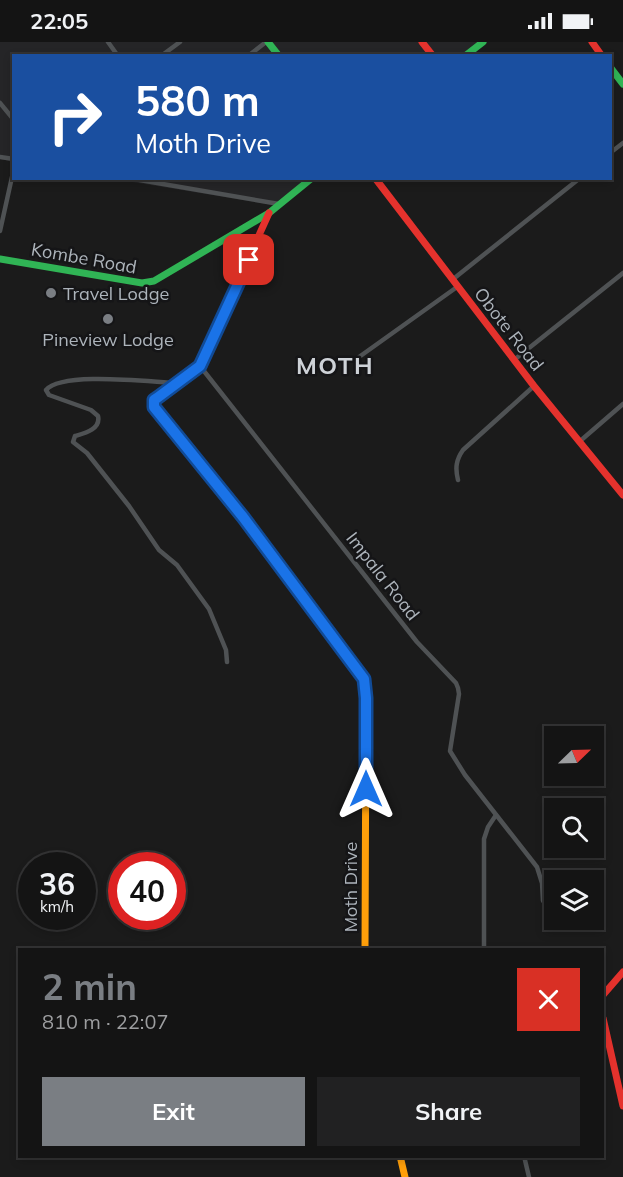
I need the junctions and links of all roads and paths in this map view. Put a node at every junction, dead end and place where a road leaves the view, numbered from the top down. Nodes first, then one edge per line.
1 (180, 42) edge
2 (267, 42) edge
3 (422, 42) edge
4 (483, 42) edge
5 (164, 54) edge
6 (251, 54) edge
7 (277, 54) edge
8 (431, 54) edge
9 (468, 54) edge
10 (612, 70) edge
11 (623, 84) edge
12 (0, 103) edge
13 (12, 118) edge
14 (12, 177) edge
15 (140, 180) edge
16 (309, 180) edge
17 (377, 180) edge
18 (577, 180) edge
19 (279, 204) junction
20 (269, 213) junction
21 (0, 231) edge
22 (0, 259) edge
23 (623, 273) edge
24 (452, 280) junction
25 (457, 287) junction
26 (359, 357) dead end
27 (514, 360) junction
28 (200, 366) junction
29 (180, 383) junction
30 (534, 386) junction
31 (623, 404) edge
32 (579, 442) junction
33 (458, 480) dead end
34 (623, 495) edge
35 (227, 662) dead end
36 (496, 815) junction
37 (543, 901) dead end
38 (365, 948) edge
39 (484, 948) edge
40 (623, 972) edge
41 (604, 994) edge
42 (604, 1022) edge
43 (623, 1106) edge
44 (400, 1158) edge
45 (524, 1158) edge
46 (405, 1177) edge
47 (529, 1177) edge

1 - 5 street
2 - 6 street
2 - 7 street
3 - 8 street
4 - 9 street
10 - 11 street
12 - 13 street
14 - 21 street
15 - 19 street
16 - 19 street, Kombe Road
17 - 24 street, Obote Road
18 - 24 street
19 - 20 street, Kombe Road
20 - 22 street, Kombe Road
20 - 28 street, Moth Drive
23 - 27 street
24 - 25 street, Obote Road
25 - 26 street
25 - 27 street, Obote Road
27 - 30 street, Obote Road
28 - 29 street, Moth Drive
28 - 36 street, Impala Road
29 - 35 street
29 - 38 street, Moth Drive
30 - 32 street, Obote Road
30 - 33 street
31 - 32 street
32 - 34 street, Obote Road
36 - 37 street, Impala Road
36 - 39 street
40 - 41 street
42 - 43 street
44 - 46 street
45 - 47 street

